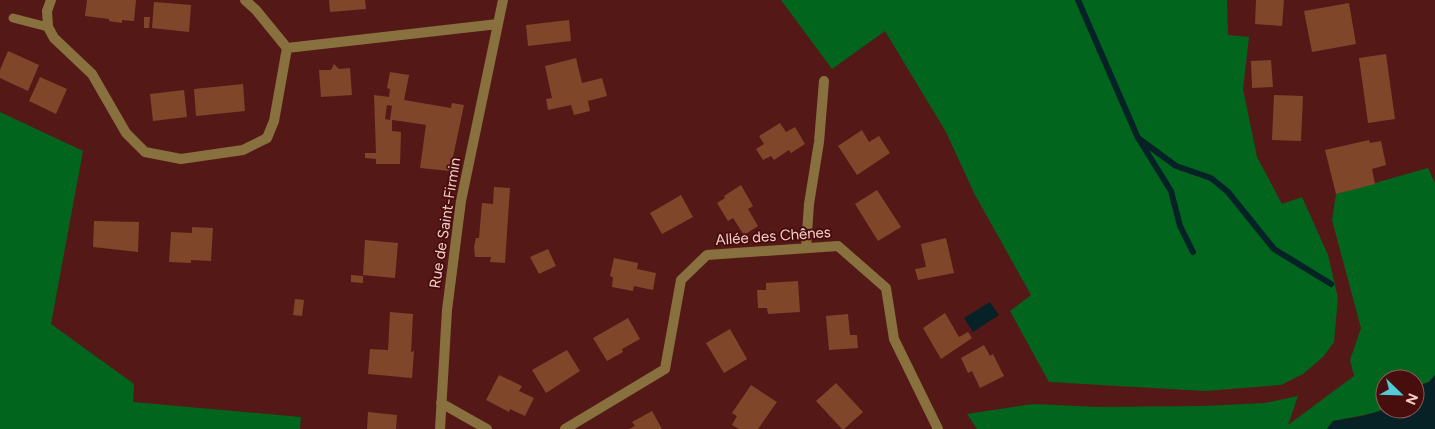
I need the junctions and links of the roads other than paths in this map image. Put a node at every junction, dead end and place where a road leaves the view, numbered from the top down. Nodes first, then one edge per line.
1 (51, 0) edge
2 (245, 0) edge
3 (503, 0) edge
4 (12, 18) dead end
5 (498, 24) junction
6 (48, 27) junction
7 (287, 48) junction
8 (824, 81) dead end
9 (806, 248) junction
10 (441, 403) junction
11 (440, 429) edge
12 (487, 429) edge
13 (565, 429) edge
14 (938, 429) edge

1 - 6 street
2 - 7 street
3 - 5 street, Rue de Saint-Firmin
4 - 6 lane
5 - 7 street
5 - 10 street, Rue de Saint-Firmin
6 - 7 street
8 - 9 street
9 - 13 street, Allée des Chênes
9 - 14 street, Allée des Chênes
10 - 11 street, Rue de Saint-Firmin
10 - 12 street

